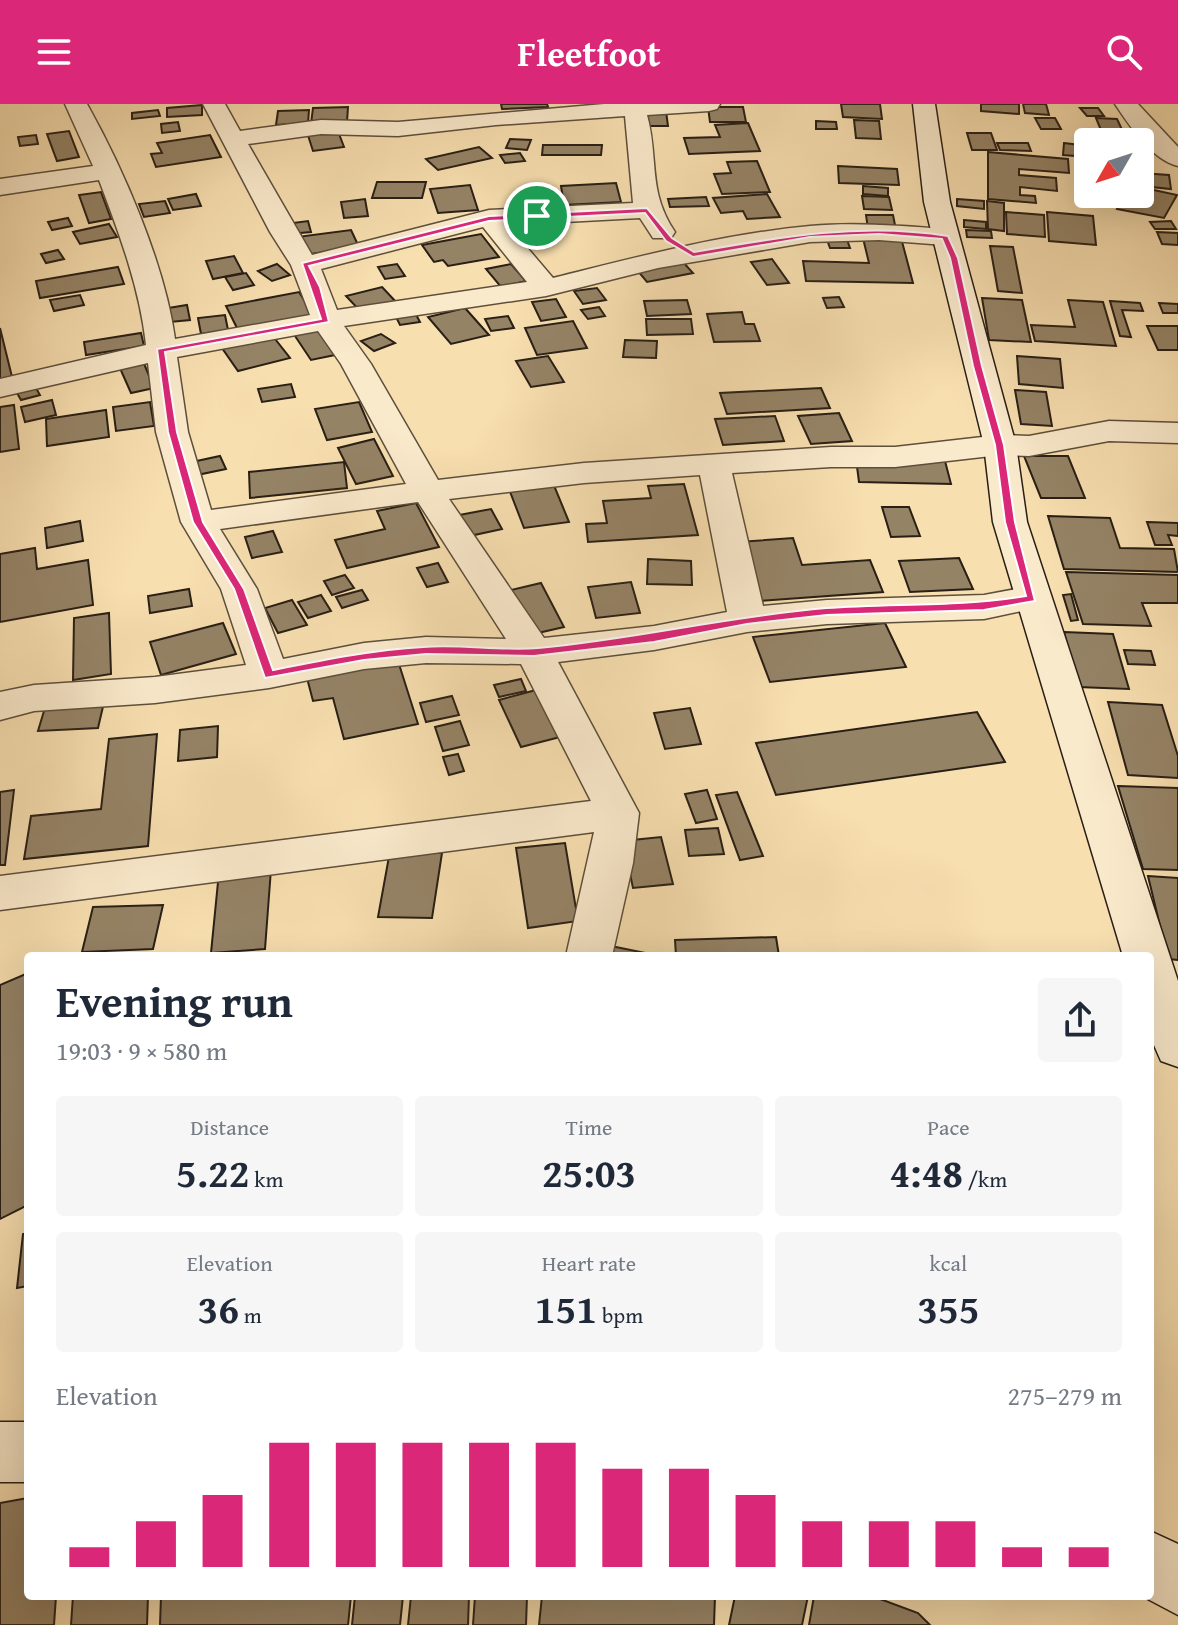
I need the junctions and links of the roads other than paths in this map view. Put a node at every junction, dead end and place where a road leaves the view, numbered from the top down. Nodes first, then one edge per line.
1 (76, 104) edge
2 (214, 104) edge
3 (709, 104) edge
4 (924, 104) edge
5 (1126, 104) edge
6 (634, 106) edge
7 (366, 115) edge
8 (232, 139) junction
9 (1178, 159) edge
10 (107, 171) junction
11 (0, 187) edge
12 (647, 210) junction
13 (489, 218) junction
14 (945, 237) junction
15 (693, 254) junction
16 (305, 265) junction
17 (546, 288) junction
18 (326, 321) junction
19 (160, 351) junction
20 (0, 388) edge
21 (1178, 433) edge
22 (1000, 445) junction
23 (714, 467) junction
24 (429, 494) junction
25 (198, 522) junction
26 (1032, 598) junction
27 (747, 620) junction
28 (534, 652) junction
29 (269, 675) junction
30 (0, 706) edge
31 (618, 813) junction
32 (0, 893) edge
33 (590, 952) edge
34 (1145, 952) edge
35 (1154, 971) edge
36 (1178, 974) edge
37 (1154, 982) edge
38 (1178, 1046) edge
39 (0, 1452) edge
40 (24, 1452) edge
41 (1154, 1566) edge
42 (1178, 1583) edge

1 - 10 street
2 - 8 street
3 - 6 street
4 - 14 street
5 - 9 street
6 - 7 street
6 - 12 street
7 - 8 street
8 - 16 street
10 - 11 street
10 - 19 street
12 - 13 street
12 - 15 street
13 - 16 street
13 - 17 street
14 - 15 street
14 - 22 street
15 - 17 street
16 - 18 street
17 - 18 street
18 - 19 street
18 - 24 street
19 - 20 street
19 - 25 street
21 - 22 street
22 - 23 street
22 - 26 street
23 - 24 street
23 - 27 street
24 - 25 street
24 - 28 street
25 - 29 street
26 - 27 street
26 - 34 street
27 - 28 street
28 - 29 street
28 - 31 street
29 - 30 street
31 - 32 street
31 - 33 street
35 - 36 street
37 - 38 street
39 - 40 street
41 - 42 street

